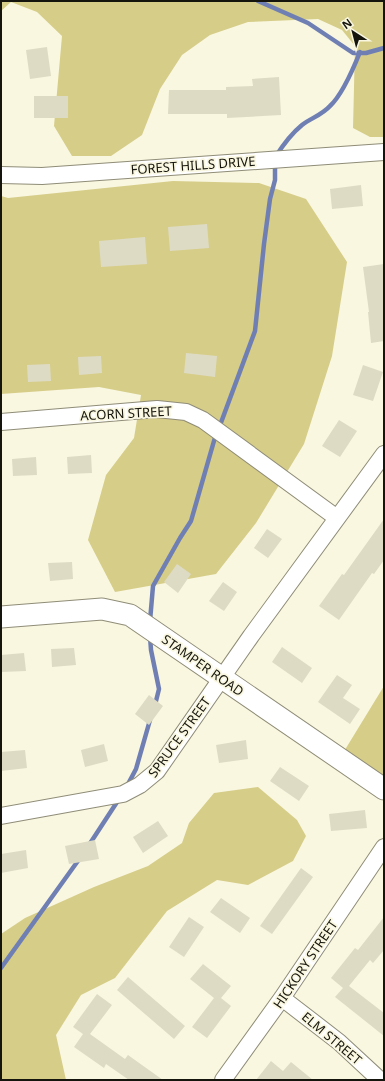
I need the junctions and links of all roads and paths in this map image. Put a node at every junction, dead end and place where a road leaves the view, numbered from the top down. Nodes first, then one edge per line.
1 (384, 152) edge
2 (1, 175) edge
3 (1, 422) edge
4 (384, 454) edge
5 (337, 518) junction
6 (1, 617) edge
7 (222, 678) junction
8 (384, 789) edge
9 (1, 816) edge
10 (384, 847) edge
11 (282, 998) junction
12 (223, 1080) edge
13 (380, 1080) edge

1 - 2 street, FOREST HILLS DRIVE
3 - 5 street, ACORN STREET
4 - 5 street, SPRUCE STREET
5 - 7 street, SPRUCE STREET
6 - 7 street, STAMPER ROAD
7 - 8 street, STAMPER ROAD
7 - 9 street, SPRUCE STREET
10 - 11 street, HICKORY STREET
11 - 12 street, HICKORY STREET
11 - 13 street, ELM STREET

